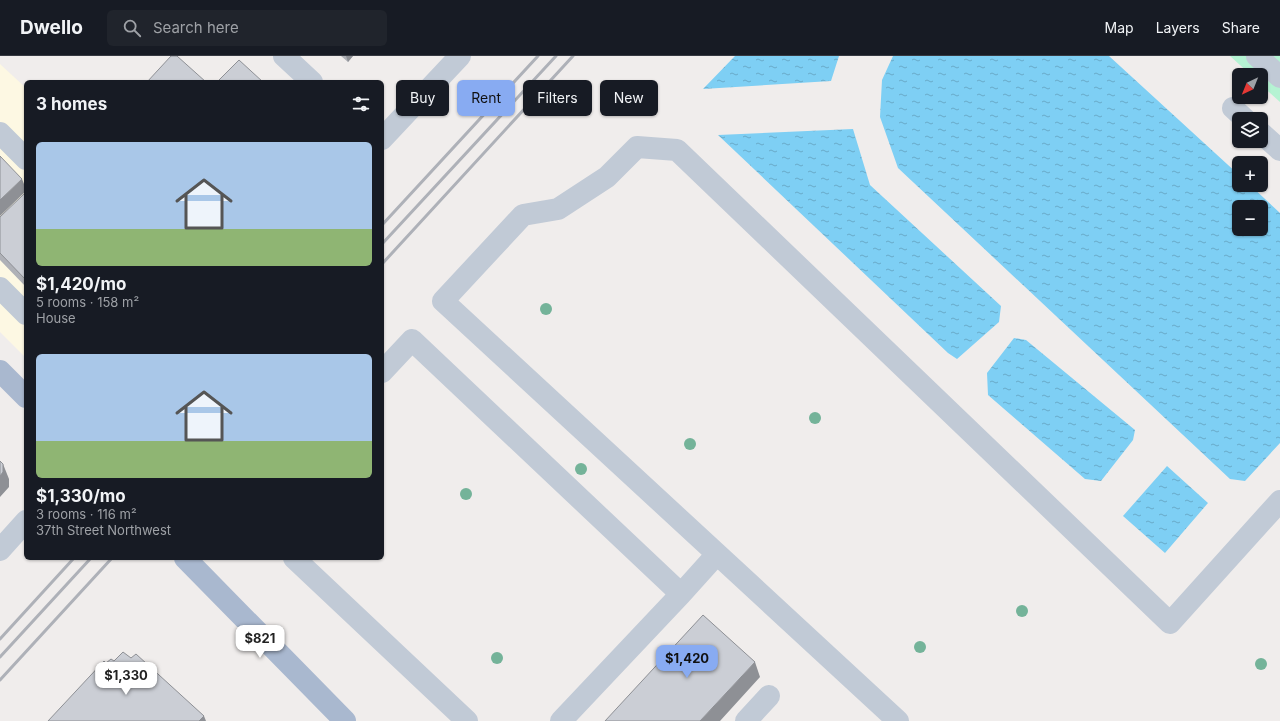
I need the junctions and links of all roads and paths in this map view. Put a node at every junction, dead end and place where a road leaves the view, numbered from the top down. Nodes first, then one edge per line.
1 (284, 56) edge
2 (460, 56) edge
3 (1257, 56) edge
4 (1280, 77) edge
5 (310, 80) edge
6 (0, 133) edge
7 (384, 137) edge
8 (1268, 139) edge
9 (1280, 150) edge
10 (24, 157) edge
11 (0, 288) edge
12 (24, 312) edge
13 (384, 370) edge
14 (0, 371) edge
15 (24, 395) edge
16 (1280, 501) edge
17 (24, 524) edge
18 (0, 550) edge
19 (717, 554) junction
20 (186, 560) edge
21 (296, 560) edge
22 (681, 594) junction
23 (769, 696) dead end
24 (345, 721) edge
25 (466, 721) edge
26 (561, 721) edge
27 (746, 721) edge
28 (898, 721) edge

1 - 5 street
2 - 7 street
3 - 4 street
6 - 10 street
8 - 9 street
11 - 12 street
13 - 22 street
14 - 15 main road
16 - 19 street
17 - 18 street
19 - 22 street
19 - 28 street
20 - 24 main road
21 - 25 street
22 - 26 street
23 - 27 street

